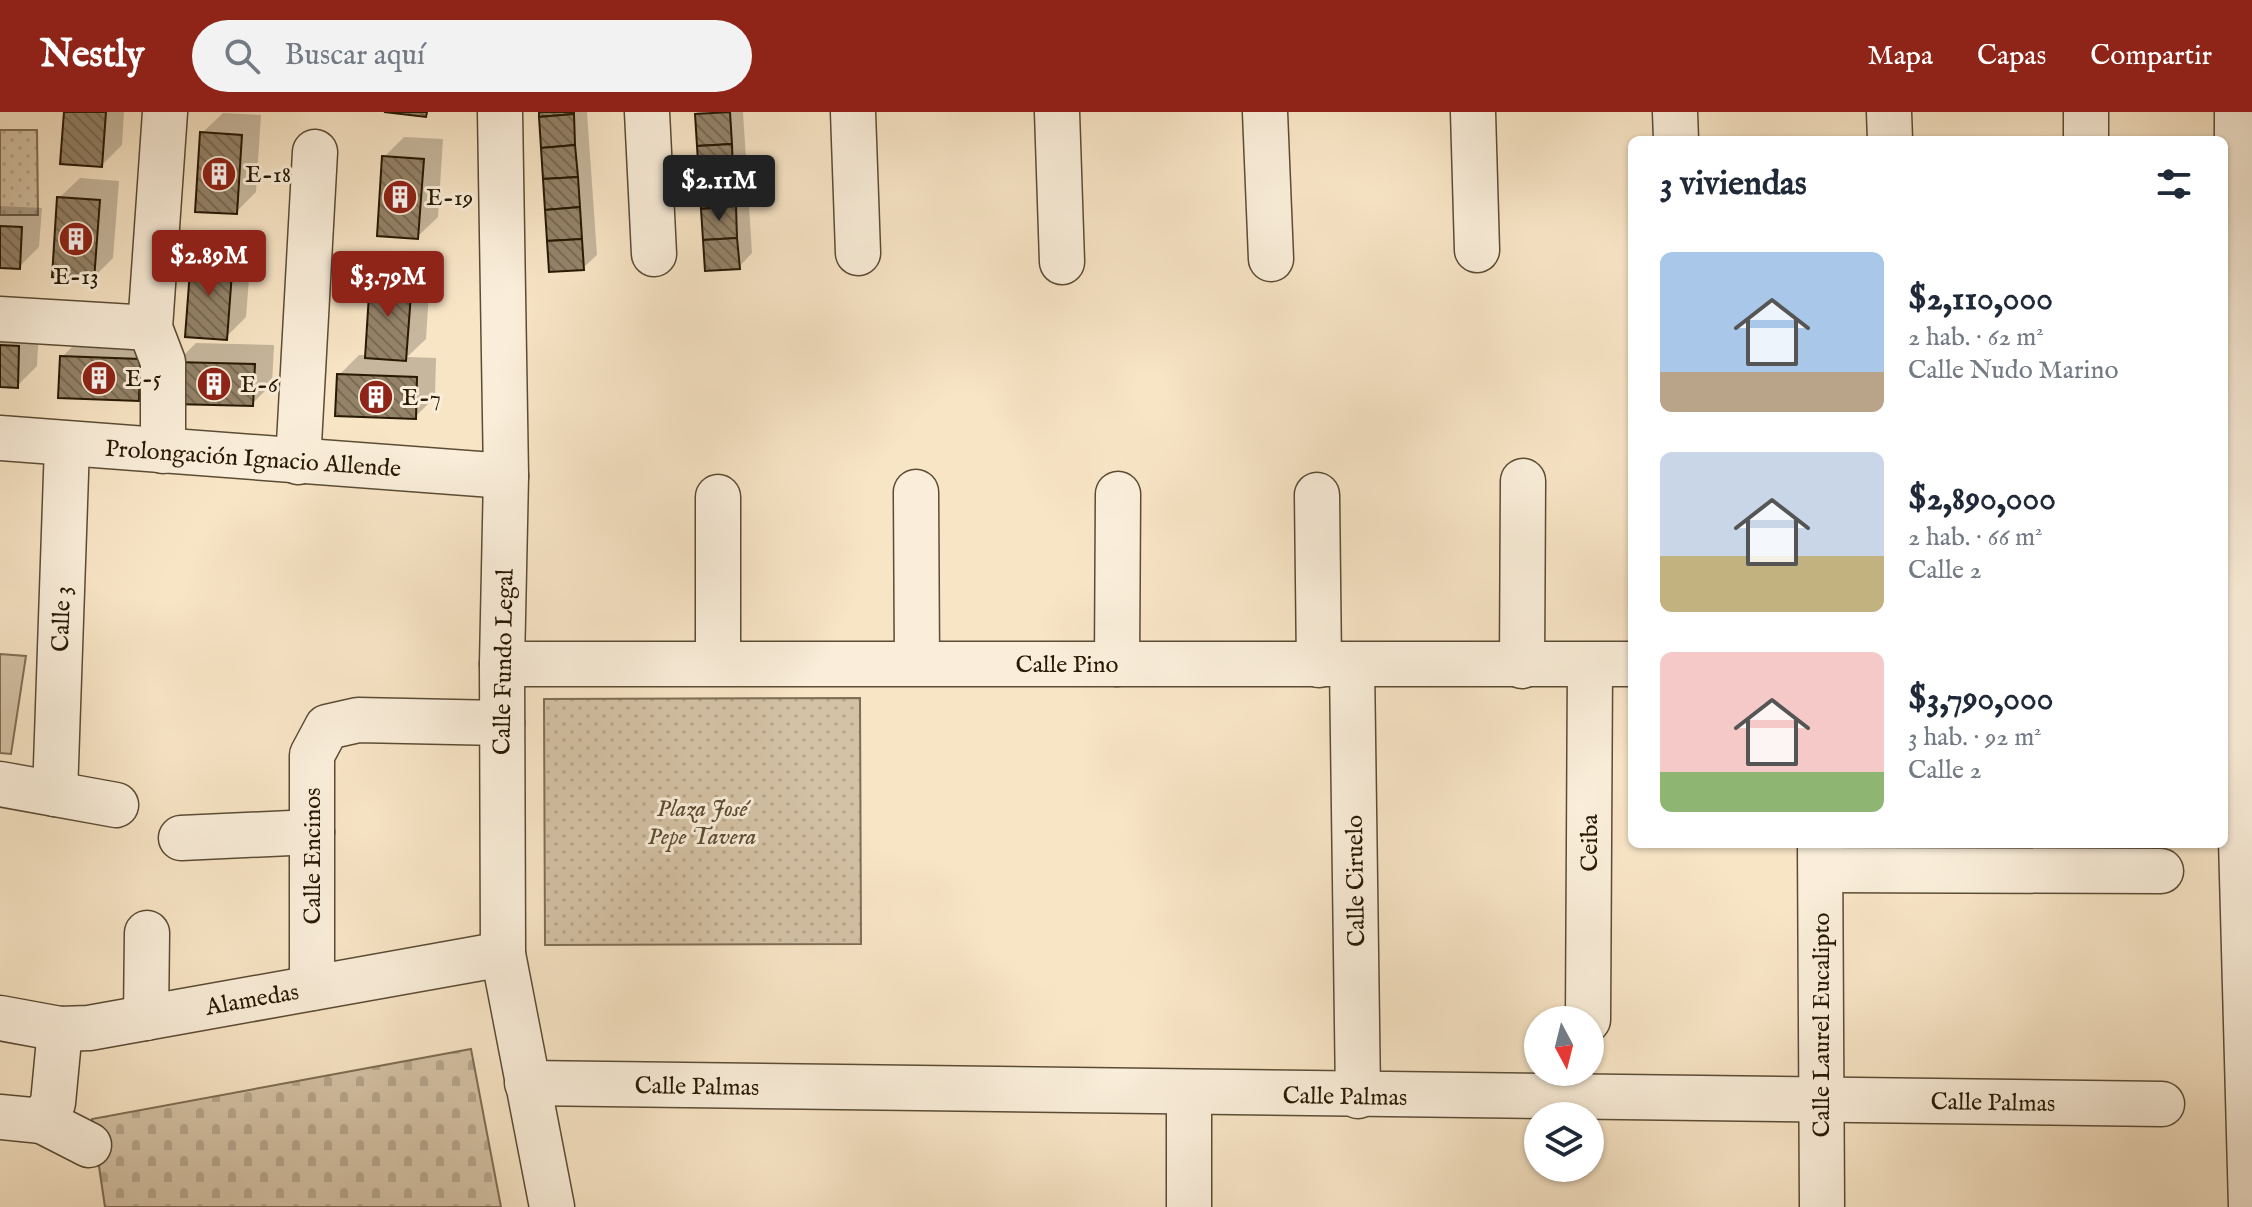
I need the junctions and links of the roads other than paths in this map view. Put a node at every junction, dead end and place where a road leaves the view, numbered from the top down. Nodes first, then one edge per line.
1 (165, 112) edge
2 (500, 112) edge
3 (647, 112) edge
4 (853, 112) edge
5 (1057, 112) edge
6 (1265, 112) edge
7 (1473, 112) edge
8 (1675, 112) edge
9 (1889, 112) edge
10 (2086, 112) edge
11 (2237, 112) edge
12 (1676, 136) edge
13 (1890, 136) edge
14 (2086, 136) edge
15 (315, 152) dead end
16 (1477, 250) dead end
17 (858, 253) dead end
18 (654, 254) dead end
19 (1271, 259) dead end
20 (1062, 262) dead end
21 (2243, 285) edge
22 (0, 319) edge
23 (150, 328) junction
24 (0, 438) edge
25 (67, 445) junction
26 (163, 451) junction
27 (298, 462) junction
28 (506, 476) junction
29 (1523, 481) dead end
30 (2244, 484) edge
31 (916, 492) dead end
32 (1118, 494) dead end
33 (1317, 495) dead end
34 (718, 497) dead end
35 (2243, 618) edge
36 (718, 662) junction
37 (917, 663) junction
38 (502, 664) junction
39 (1117, 664) junction
40 (1336, 665) junction
41 (1611, 665) edge
42 (1522, 666) junction
43 (502, 723) junction
44 (0, 784) edge
45 (55, 794) junction
46 (116, 805) dead end
47 (312, 832) junction
48 (181, 838) dead end
49 (1820, 857) edge
50 (2161, 871) dead end
51 (2246, 878) edge
52 (147, 933) dead end
53 (503, 954) junction
54 (312, 988) junction
55 (1589, 1006) edge
56 (0, 1018) edge
57 (146, 1018) junction
58 (60, 1029) junction
59 (2250, 1072) edge
60 (527, 1083) junction
61 (1567, 1086) edge
62 (1603, 1086) edge
63 (1189, 1094) junction
64 (1358, 1096) junction
65 (1822, 1101) junction
66 (2162, 1104) dead end
67 (21, 1119) edge
68 (89, 1145) dead end
69 (552, 1207) edge
70 (1189, 1207) edge
71 (1822, 1207) edge
72 (2251, 1207) edge

1 - 23 street
2 - 28 street, Calle Fundo Legal
3 - 18 street
4 - 17 street
5 - 20 street
6 - 19 street
7 - 16 street
8 - 12 street
9 - 13 street
10 - 14 street
11 - 21 street
15 - 27 street
21 - 30 street
22 - 23 street
23 - 26 street
24 - 25 street, Prolongación Ignacio Allende
25 - 26 street, Prolongación Ignacio Allende
25 - 45 street, Calle 3
26 - 27 street, Prolongación Ignacio Allende
27 - 28 street, Prolongación Ignacio Allende
28 - 38 street, Calle Fundo Legal
29 - 42 street
30 - 35 street
31 - 37 street
32 - 39 street
33 - 40 street, Calle Ciruelo
34 - 36 street
35 - 51 street
36 - 37 street, Calle Pino
36 - 38 street, Calle Pino
37 - 39 street, Calle Pino
38 - 43 street, Calle Fundo Legal
39 - 40 street, Calle Pino
40 - 42 street, Calle Pino
40 - 64 street, Calle Ciruelo
41 - 42 street, Calle Pino
41 - 55 street, Ceiba
43 - 47 street, Calle Encinos
43 - 53 street, Calle Fundo Legal
44 - 45 street
45 - 46 street
47 - 48 street
47 - 54 street, Calle Encinos
49 - 50 street
49 - 65 street, Calle Laurel Eucalipto
51 - 59 street
52 - 57 street
53 - 54 street, Alamedas
53 - 60 street, Calle Fundo Legal
54 - 57 street, Alamedas
56 - 58 street, Alamedas
57 - 58 street, Alamedas
58 - 67 street
59 - 72 street
60 - 63 street, Calle Palmas
60 - 69 street, Calle Fundo Legal
61 - 64 street, Calle Palmas
62 - 65 street, Calle Palmas
63 - 64 street, Calle Palmas
63 - 70 street
65 - 66 street, Calle Palmas
65 - 71 street, Calle Laurel Eucalipto
67 - 68 street

